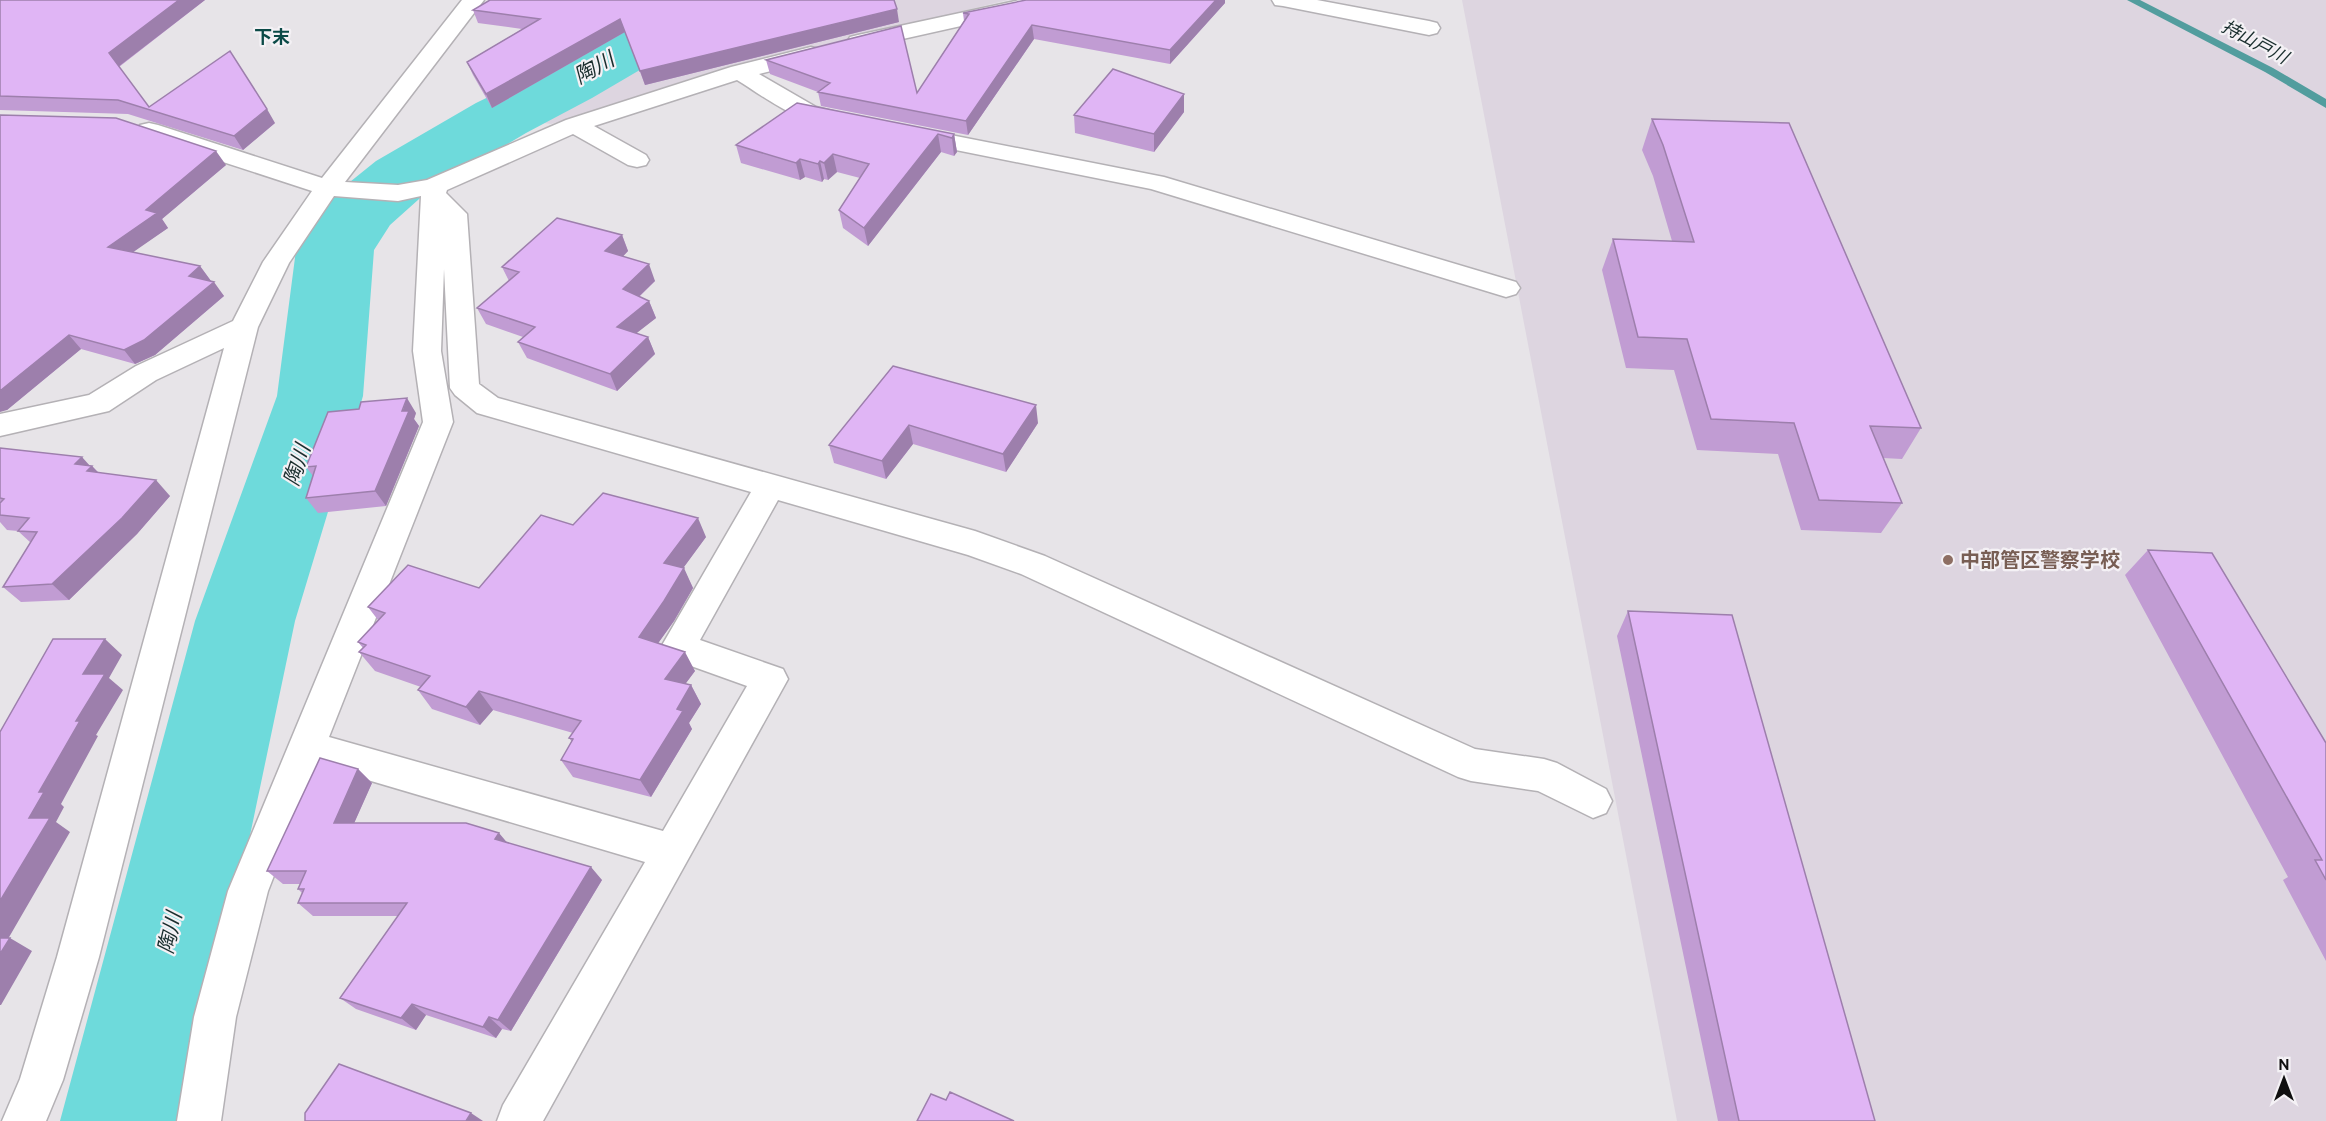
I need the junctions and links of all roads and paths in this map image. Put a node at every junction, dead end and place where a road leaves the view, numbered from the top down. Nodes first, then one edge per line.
1 (473, 0) edge
2 (1050, 0) edge
3 (1283, 0) edge
4 (1429, 28) dead end
5 (739, 72) junction
6 (128, 123) edge
7 (574, 124) junction
8 (637, 160) dead end
9 (327, 188) junction
10 (434, 191) junction
11 (1506, 288) dead end
12 (244, 327) junction
13 (0, 425) edge
14 (771, 487) junction
15 (309, 747) junction
16 (1593, 801) dead end
17 (672, 852) junction
18 (24, 1121) edge
19 (199, 1121) edge
20 (519, 1121) edge

1 - 9 street
2 - 5 street
3 - 4 street
5 - 7 street
5 - 11 street
6 - 9 street
7 - 8 street
7 - 10 street
9 - 10 street
9 - 12 street
10 - 14 street
10 - 15 street
12 - 13 street
12 - 18 street
14 - 16 street
14 - 17 street
15 - 17 street
15 - 19 street
17 - 20 street

